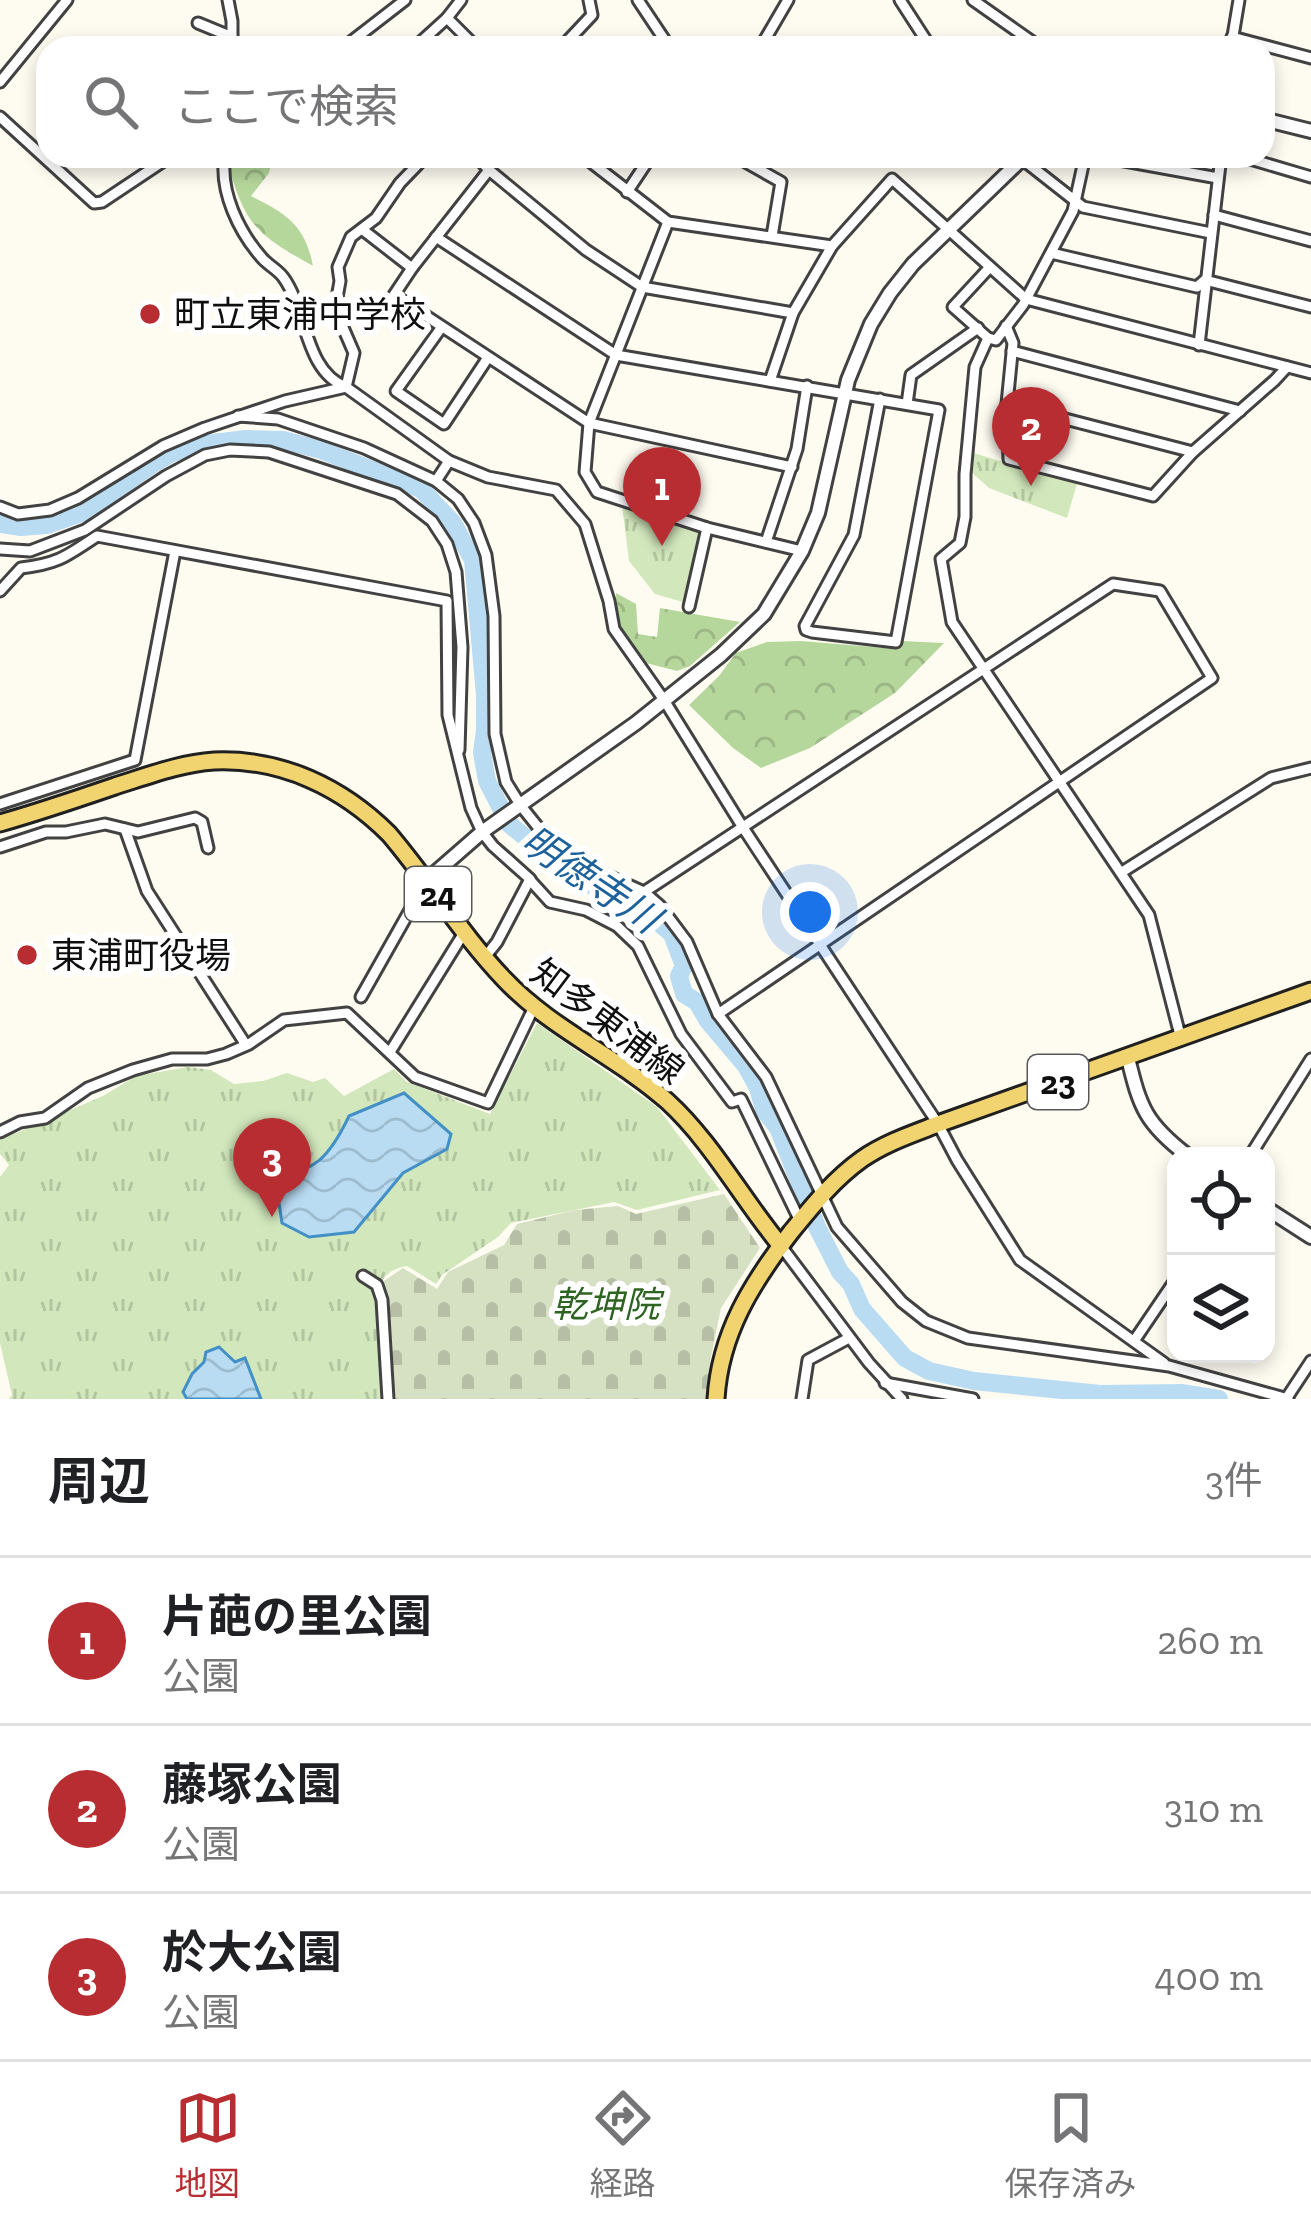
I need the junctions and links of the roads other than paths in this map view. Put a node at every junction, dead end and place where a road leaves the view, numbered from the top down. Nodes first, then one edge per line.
1 (67, 0) edge
2 (228, 0) edge
3 (382, 0) edge
4 (405, 0) edge
5 (461, 0) edge
6 (589, 0) edge
7 (638, 0) edge
8 (788, 0) edge
9 (900, 0) edge
10 (973, 0) edge
11 (1239, 0) edge
12 (386, 13) junction
13 (447, 18) junction
14 (198, 23) dead end
15 (38, 36) edge
16 (218, 36) edge
17 (231, 36) edge
18 (365, 36) edge
19 (427, 36) edge
20 (465, 36) edge
21 (573, 36) edge
22 (662, 36) edge
23 (767, 36) edge
24 (923, 36) edge
25 (1024, 36) edge
26 (1233, 36) edge
27 (36, 38) edge
28 (1275, 51) edge
29 (1311, 58) edge
30 (0, 82) edge
31 (0, 118) edge
32 (1275, 122) edge
33 (1311, 131) edge
34 (36, 151) edge
35 (1275, 166) edge
36 (55, 168) edge
37 (153, 168) edge
38 (225, 168) edge
39 (414, 168) edge
40 (597, 168) edge
41 (643, 168) edge
42 (757, 168) edge
43 (1014, 168) edge
44 (1036, 168) edge
45 (1083, 168) edge
46 (1163, 168) edge
47 (1219, 168) edge
48 (489, 170) joint
49 (1311, 177) edge
50 (1218, 178) junction
51 (626, 192) junction
52 (1076, 202) junction
53 (1214, 215) junction
54 (668, 222) junction
55 (363, 230) junction
56 (950, 230) junction
57 (1211, 233) junction
58 (772, 236) junction
59 (436, 237) junction
60 (1311, 241) edge
61 (832, 246) junction
62 (1051, 253) junction
63 (990, 267) junction
64 (412, 268) junction
65 (1205, 280) junction
66 (641, 287) junction
67 (1026, 299) junction
68 (1311, 307) edge
69 (793, 313) junction
70 (1006, 326) junction
71 (441, 328) junction
72 (978, 328) junction
73 (988, 338) junction
74 (1199, 345) junction
75 (1012, 351) junction
76 (616, 355) junction
77 (488, 358) junction
78 (1287, 367) junction
79 (1311, 374) edge
80 (770, 380) junction
81 (807, 386) junction
82 (346, 387) junction
83 (844, 394) junction
84 (880, 399) junction
85 (907, 404) junction
86 (1007, 404) junction
87 (1240, 411) junction
88 (238, 416) junction
89 (589, 423) junction
90 (1193, 452) junction
91 (449, 461) junction
92 (792, 467) junction
93 (436, 481) junction
94 (0, 507) edge
95 (707, 528) junction
96 (766, 542) junction
97 (0, 549) edge
98 (176, 550) junction
99 (802, 551) junction
100 (0, 591) edge
101 (689, 607) dead end
102 (983, 669) junction
103 (664, 700) junction
104 (459, 766) junction
105 (1311, 768) edge
106 (1058, 780) junction
107 (0, 805) edge
108 (521, 806) junction
109 (0, 823) edge
110 (742, 826) junction
111 (125, 829) junction
112 (482, 832) junction
113 (0, 847) edge
114 (208, 848) dead end
115 (1122, 872) junction
116 (530, 879) junction
117 (428, 880) junction
118 (644, 892) junction
119 (466, 932) junction
120 (821, 943) junction
121 (485, 957) junction
122 (1311, 991) edge
123 (362, 997) dead end
124 (535, 1006) junction
125 (718, 1014) junction
126 (1181, 1039) junction
127 (245, 1046) junction
128 (390, 1052) junction
129 (1128, 1058) junction
130 (1311, 1059) edge
131 (938, 1124) junction
132 (0, 1132) edge
133 (1178, 1147) edge
134 (1256, 1147) edge
135 (820, 1196) junction
136 (1275, 1214) edge
137 (800, 1221) junction
138 (1311, 1238) edge
139 (781, 1246) junction
140 (364, 1276) dead end
141 (1167, 1292) edge
142 (849, 1338) junction
143 (1134, 1341) junction
144 (1311, 1361) edge
145 (1169, 1366) junction
146 (885, 1383) junction
147 (388, 1399) edge
148 (716, 1399) edge
149 (802, 1399) edge
150 (902, 1399) edge
151 (973, 1399) edge
152 (1287, 1399) edge

1 - 15 street
2 - 17 street
3 - 12 street
4 - 12 street
5 - 13 street
6 - 21 street
7 - 22 street
8 - 23 street
9 - 24 street
10 - 25 street
11 - 26 street
12 - 18 street
13 - 19 street
13 - 20 street
14 - 16 street
27 - 30 street
28 - 29 street
31 - 34 street
32 - 33 street
35 - 49 street
36 - 37 street
38 - 82 street
39 - 55 street
40 - 51 street
41 - 51 street
42 - 58 street
43 - 56 street
44 - 52 street
45 - 52 street
46 - 50 street
47 - 50 street
48 - 59 street
48 - 66 street
50 - 53 street
51 - 54 street
52 - 57 street
52 - 62 street
53 - 57 street
53 - 60 street
54 - 58 street
54 - 66 street
55 - 64 street
55 - 82 street
56 - 61 street
56 - 63 street
56 - 83 street
57 - 65 street
58 - 61 street
59 - 64 street
59 - 76 street
61 - 69 street
62 - 65 street
62 - 67 street
63 - 67 street
63 - 72 street
64 - 71 street
65 - 68 street
65 - 74 street
66 - 69 street
66 - 76 street
67 - 70 street
67 - 74 street
69 - 80 street
70 - 73 street
70 - 75 street
71 - 77 street
71 - 77 street
72 - 73 street
72 - 85 street
73 - 102 street
74 - 78 street
75 - 86 street
75 - 87 street
76 - 80 street
76 - 89 street
77 - 89 street
78 - 79 street
78 - 87 street
80 - 81 street
81 - 83 street
81 - 92 street
82 - 88 street
82 - 91 street
83 - 84 street
83 - 99 street
84 - 85 street
84 - 85 street
86 - 90 street
86 - 90 street
87 - 90 street
88 - 93 street
88 - 94 street
89 - 92 street
89 - 95 street
91 - 93 street
91 - 103 street
92 - 96 street
93 - 108 street
95 - 96 street
95 - 101 street
96 - 99 street
97 - 104 street
98 - 100 street
98 - 104 street
98 - 107 street
99 - 103 street
102 - 106 street
102 - 106 street
102 - 110 street
103 - 108 street
103 - 110 street
104 - 112 street
105 - 115 street
106 - 115 street
106 - 120 street
108 - 112 street
108 - 118 street
109 - 117 main road, 知多東浦線 / 24
110 - 118 street
110 - 120 street
111 - 113 street
111 - 114 street
111 - 127 street
112 - 116 street
112 - 117 street
115 - 126 street
116 - 121 street
116 - 137 street
117 - 119 main road, 知多東浦線 / 24
117 - 123 street
118 - 125 street
119 - 121 main road, 知多東浦線 / 24
119 - 128 street
120 - 125 street
120 - 131 street
121 - 124 main road, 知多東浦線 / 24
122 - 126 main road, 23
124 - 128 street
124 - 139 main road, 知多東浦線 / 24
125 - 135 street
126 - 129 main road, 23
127 - 128 street
127 - 132 street
129 - 131 main road, 23
129 - 133 street
130 - 134 street
131 - 135 main road, 23
131 - 143 street
135 - 137 main road, 23
135 - 145 street
136 - 138 street
137 - 139 main road, 23
139 - 142 street
139 - 148 main road, 23
140 - 147 street
141 - 143 street
142 - 146 street
142 - 149 street
143 - 145 street
144 - 152 street
145 - 152 street
146 - 150 street
146 - 151 street

